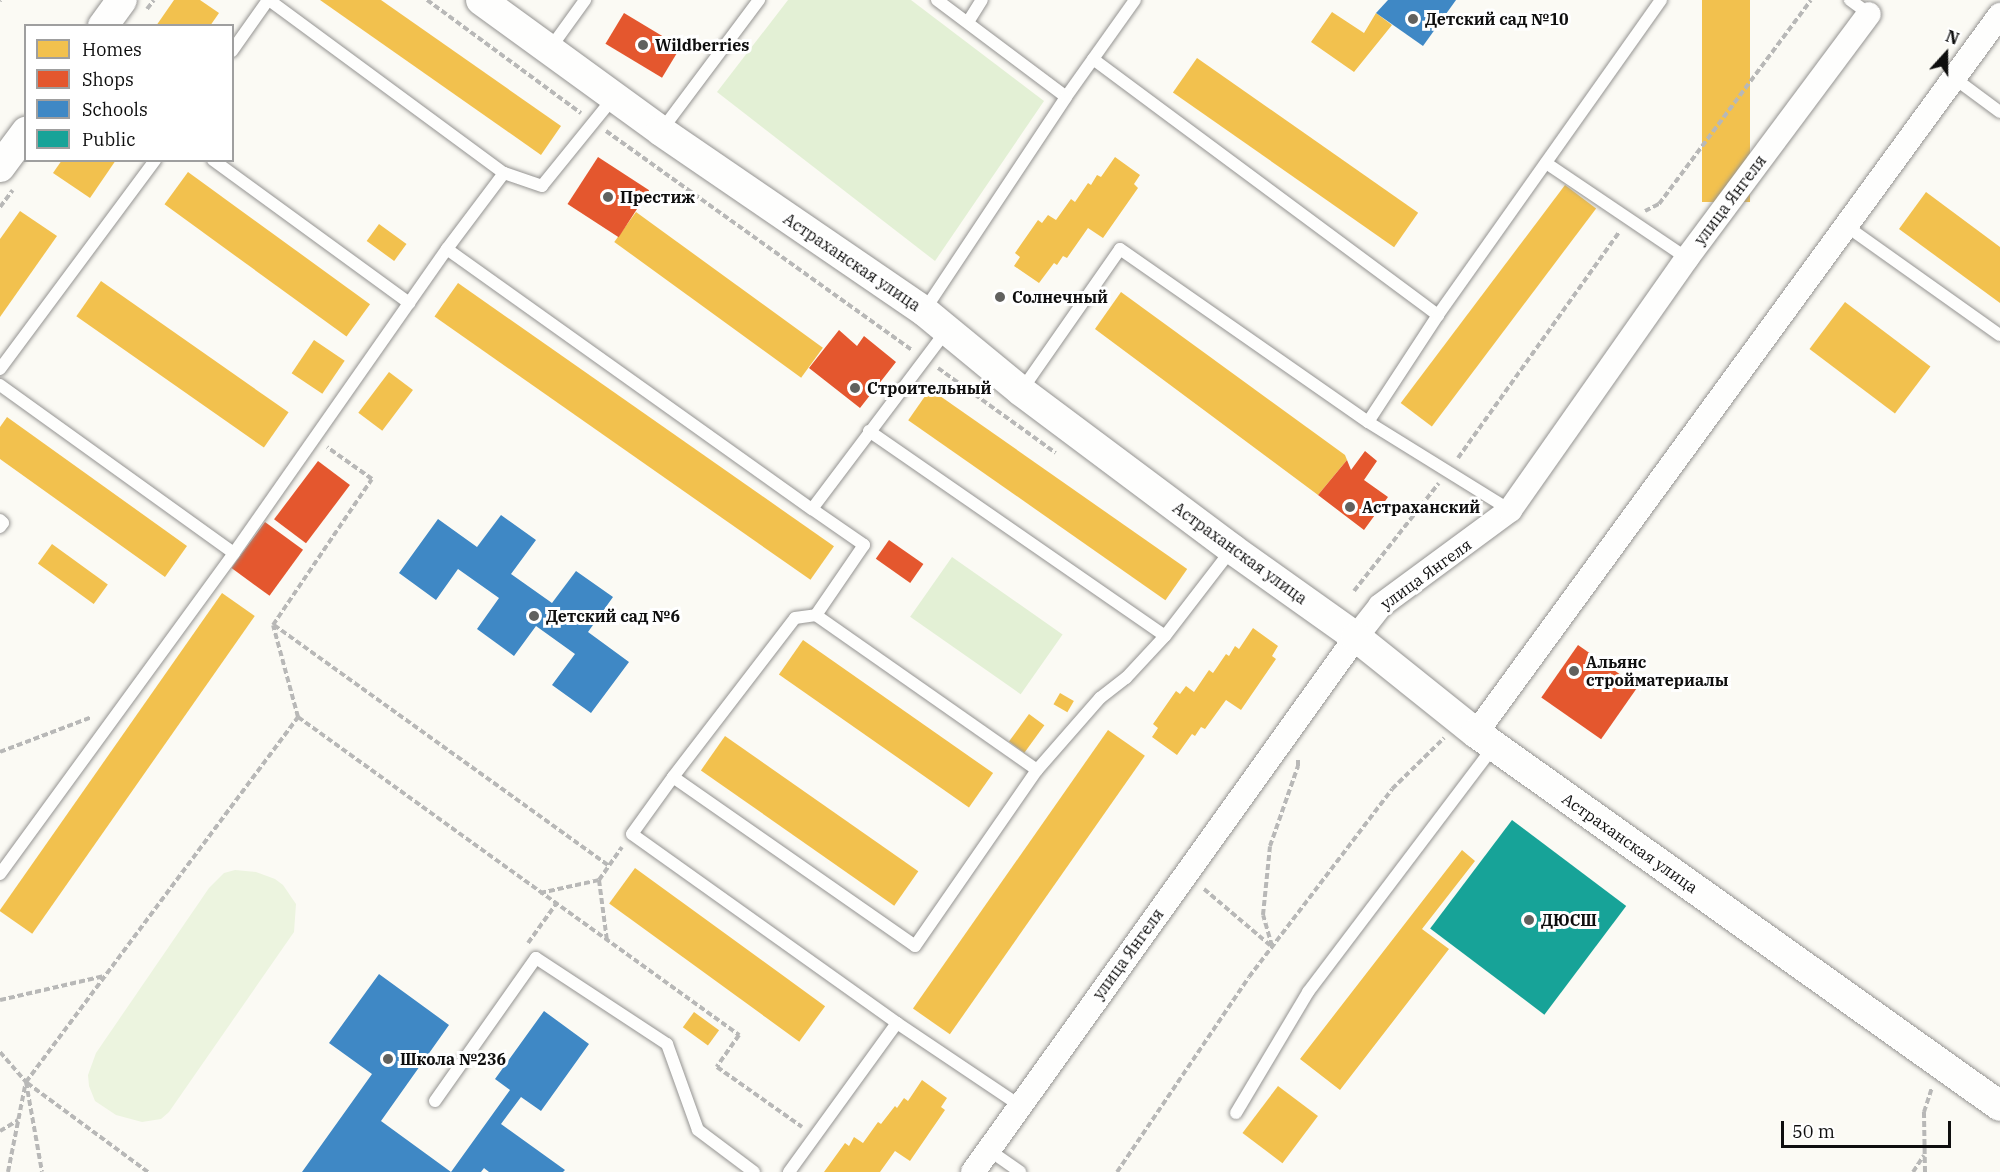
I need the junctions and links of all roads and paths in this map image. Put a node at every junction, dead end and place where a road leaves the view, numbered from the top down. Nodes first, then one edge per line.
1 (122, 0) edge
2 (268, 0) edge
3 (481, 0) edge
4 (585, 0) edge
5 (759, 0) edge
6 (937, 0) edge
7 (982, 0) edge
8 (1135, 0) edge
9 (1661, 0) edge
10 (1811, 0) edge
11 (1850, 0) edge
12 (1869, 14) joint
13 (2000, 15) edge
14 (968, 22) junction
15 (104, 24) edge
16 (234, 48) edge
17 (549, 50) junction
18 (1093, 59) junction
19 (1954, 78) junction
20 (615, 96) junction
21 (1066, 97) junction
22 (2000, 112) edge
23 (661, 132) junction
24 (24, 135) edge
25 (154, 162) edge
26 (216, 162) edge
27 (1546, 163) junction
28 (0, 167) edge
29 (504, 173) junction
30 (1629, 219) junction
31 (1845, 225) junction
32 (447, 249) junction
33 (1687, 258) junction
34 (409, 303) junction
35 (924, 311) junction
36 (1438, 315) junction
37 (946, 331) junction
38 (2000, 335) edge
39 (0, 369) edge
40 (0, 385) edge
41 (1021, 391) junction
42 (1368, 422) junction
43 (869, 430) junction
44 (315, 438) junction
45 (1448, 472) junction
46 (812, 509) junction
47 (1510, 510) junction
48 (0, 520) edge
49 (0, 527) edge
50 (1232, 549) junction
51 (234, 553) junction
52 (1354, 591) dead end
53 (816, 615) junction
54 (273, 625) junction
55 (1165, 636) junction
56 (1356, 637) junction
57 (121, 707) junction
58 (298, 717) junction
59 (1297, 719) junction
60 (1473, 738) junction
61 (0, 752) edge
62 (1037, 770) junction
63 (674, 777) junction
64 (632, 834) junction
65 (609, 866) junction
66 (1186, 873) junction
67 (0, 874) edge
68 (599, 880) junction
69 (539, 893) junction
70 (556, 904) junction
71 (607, 942) junction
72 (1272, 946) junction
73 (536, 958) junction
74 (105, 976) junction
75 (0, 1000) edge
76 (897, 1023) junction
77 (0, 1052) edge
78 (1948, 1068) junction
79 (26, 1083) junction
80 (435, 1101) dead end
81 (1019, 1105) junction
82 (2000, 1106) edge
83 (1236, 1113) dead end
84 (18, 1120) junction
85 (0, 1131) edge
86 (815, 1136) junction
87 (989, 1150) junction
88 (1925, 1155) junction
89 (8, 1172) edge
90 (42, 1172) edge
91 (148, 1172) edge
92 (754, 1172) edge
93 (789, 1172) edge
94 (973, 1172) edge
95 (1020, 1172) edge
96 (1116, 1172) edge
97 (1913, 1172) edge
98 (1925, 1172) edge

1 - 15 street
2 - 16 lane
2 - 29 lane
3 - 17 street, Астраханская улица
4 - 17 lane
5 - 23 lane
6 - 14 lane
7 - 14 lane
8 - 18 lane
9 - 27 lane
10 - 30 path
11 - 12 lane
12 - 33 street, улица Янгеля
13 - 19 street
14 - 21 lane
17 - 20 street, Астраханская улица
18 - 21 lane
18 - 36 lane
19 - 22 lane
19 - 31 street
20 - 23 street, Астраханская улица
20 - 29 lane
21 - 35 lane
23 - 35 street, Астраханская улица
24 - 28 street
25 - 39 lane
26 - 34 lane
27 - 30 lane
27 - 36 lane
29 - 32 lane
30 - 33 lane
30 - 45 path
31 - 38 lane
31 - 60 street
32 - 34 lane
32 - 46 lane
33 - 47 street, улица Янгеля
34 - 44 lane
35 - 37 street, Астраханская улица
36 - 42 lane
37 - 41 street, Астраханская улица
37 - 43 lane
40 - 51 lane
41 - 42 lane
41 - 50 street, Астраханская улица
42 - 45 lane
43 - 46 lane
43 - 55 lane
44 - 51 lane
44 - 54 path
45 - 47 lane
45 - 52 path
46 - 53 lane
47 - 56 street, улица Янгеля
48 - 49 lane
50 - 55 lane
50 - 56 street, Астраханская улица
51 - 57 lane
53 - 62 lane
53 - 63 lane
54 - 58 path
54 - 65 path
55 - 62 lane
56 - 59 street, улица Янгеля
56 - 60 street, Астраханская улица
57 - 61 path
57 - 67 lane
58 - 69 path
58 - 74 path
59 - 66 street, улица Янгеля
59 - 72 path
60 - 72 path
60 - 78 street, Астраханская улица
60 - 83 lane
62 - 63 lane
63 - 64 lane
64 - 65 path
64 - 76 lane
65 - 68 path
66 - 72 path
66 - 81 street, улица Янгеля
68 - 69 path
68 - 71 path
69 - 70 path
70 - 71 path
70 - 73 path
71 - 86 path
72 - 96 path
73 - 80 lane
73 - 92 lane
74 - 75 path
74 - 79 path
76 - 81 lane
76 - 86 lane
77 - 79 path
78 - 82 street, Астраханская улица
78 - 88 path
79 - 84 path
79 - 90 path
79 - 91 path
81 - 87 street, улица Янгеля
84 - 85 path
84 - 89 path
86 - 93 lane
87 - 94 street, улица Янгеля
87 - 95 lane
88 - 97 path
88 - 98 path

